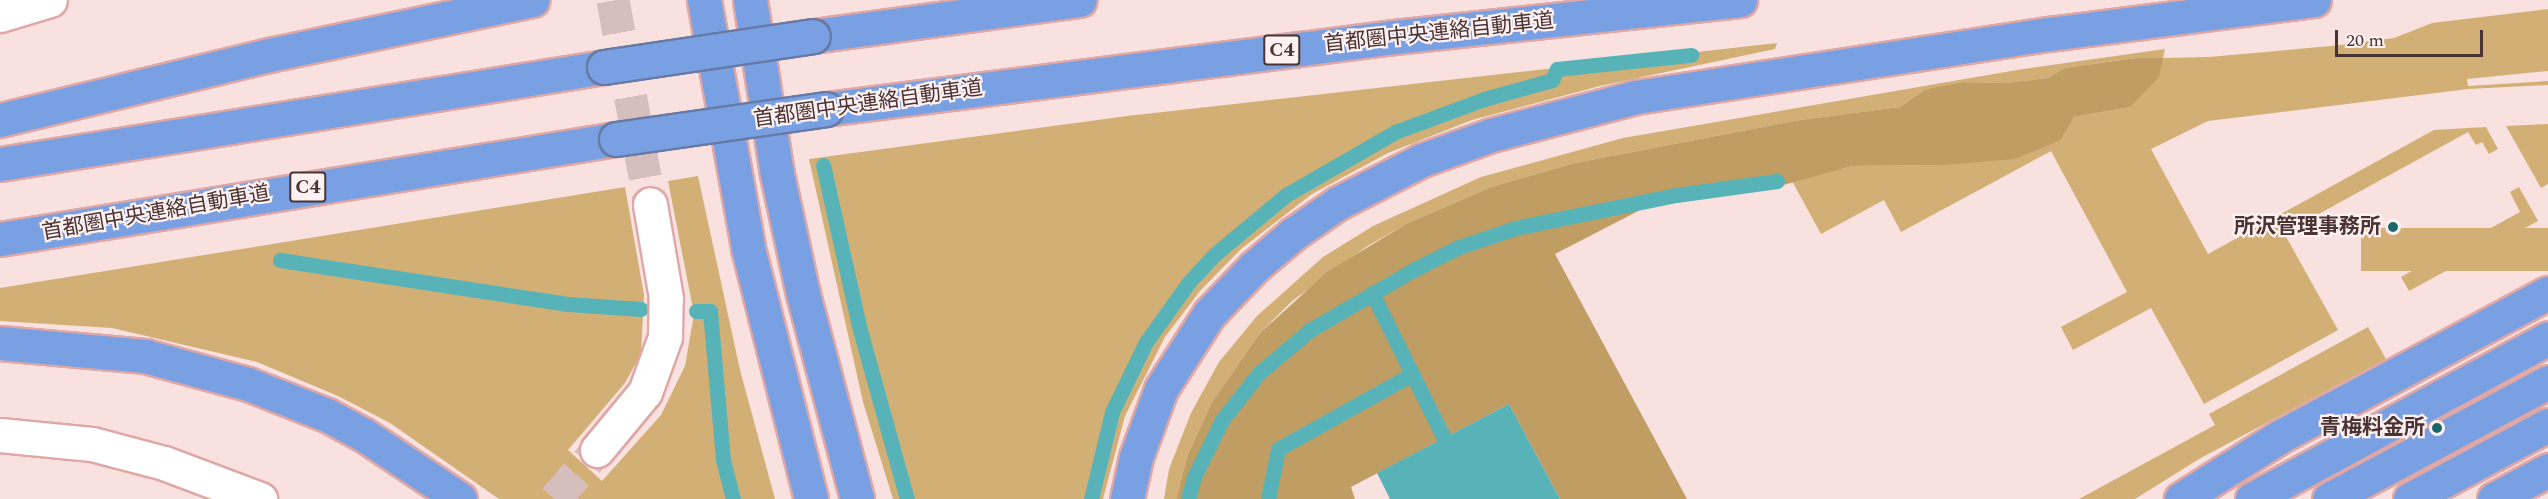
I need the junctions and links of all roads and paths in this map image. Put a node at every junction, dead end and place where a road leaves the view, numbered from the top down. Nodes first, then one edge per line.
1 (50, 0) edge
2 (532, 0) edge
3 (704, 0) edge
4 (750, 0) edge
5 (1080, 0) edge
6 (1740, 0) edge
7 (2314, 0) edge
8 (0, 15) edge
9 (0, 120) edge
10 (0, 164) edge
11 (650, 204) tunnel mouth
12 (0, 239) edge
13 (2548, 292) edge
14 (2548, 338) edge
15 (0, 343) edge
16 (2548, 382) edge
17 (2548, 425) edge
18 (0, 435) edge
19 (597, 450) tunnel mouth
20 (2548, 470) edge
21 (260, 499) edge
22 (460, 499) edge
23 (811, 499) edge
24 (857, 499) edge
25 (1127, 499) edge
26 (2181, 499) edge
27 (2252, 499) edge
28 (2329, 499) edge
29 (2410, 499) edge
30 (2494, 499) edge

1 - 8 street
2 - 9 highway
3 - 23 highway
4 - 24 highway
5 - 10 highway, bridge
6 - 12 highway, 首都圏中央連絡自動車道 / C4, bridge
7 - 25 highway
11 - 19 street
13 - 26 highway
14 - 27 highway
15 - 22 highway
16 - 28 highway
17 - 29 highway
18 - 21 street
20 - 30 highway

